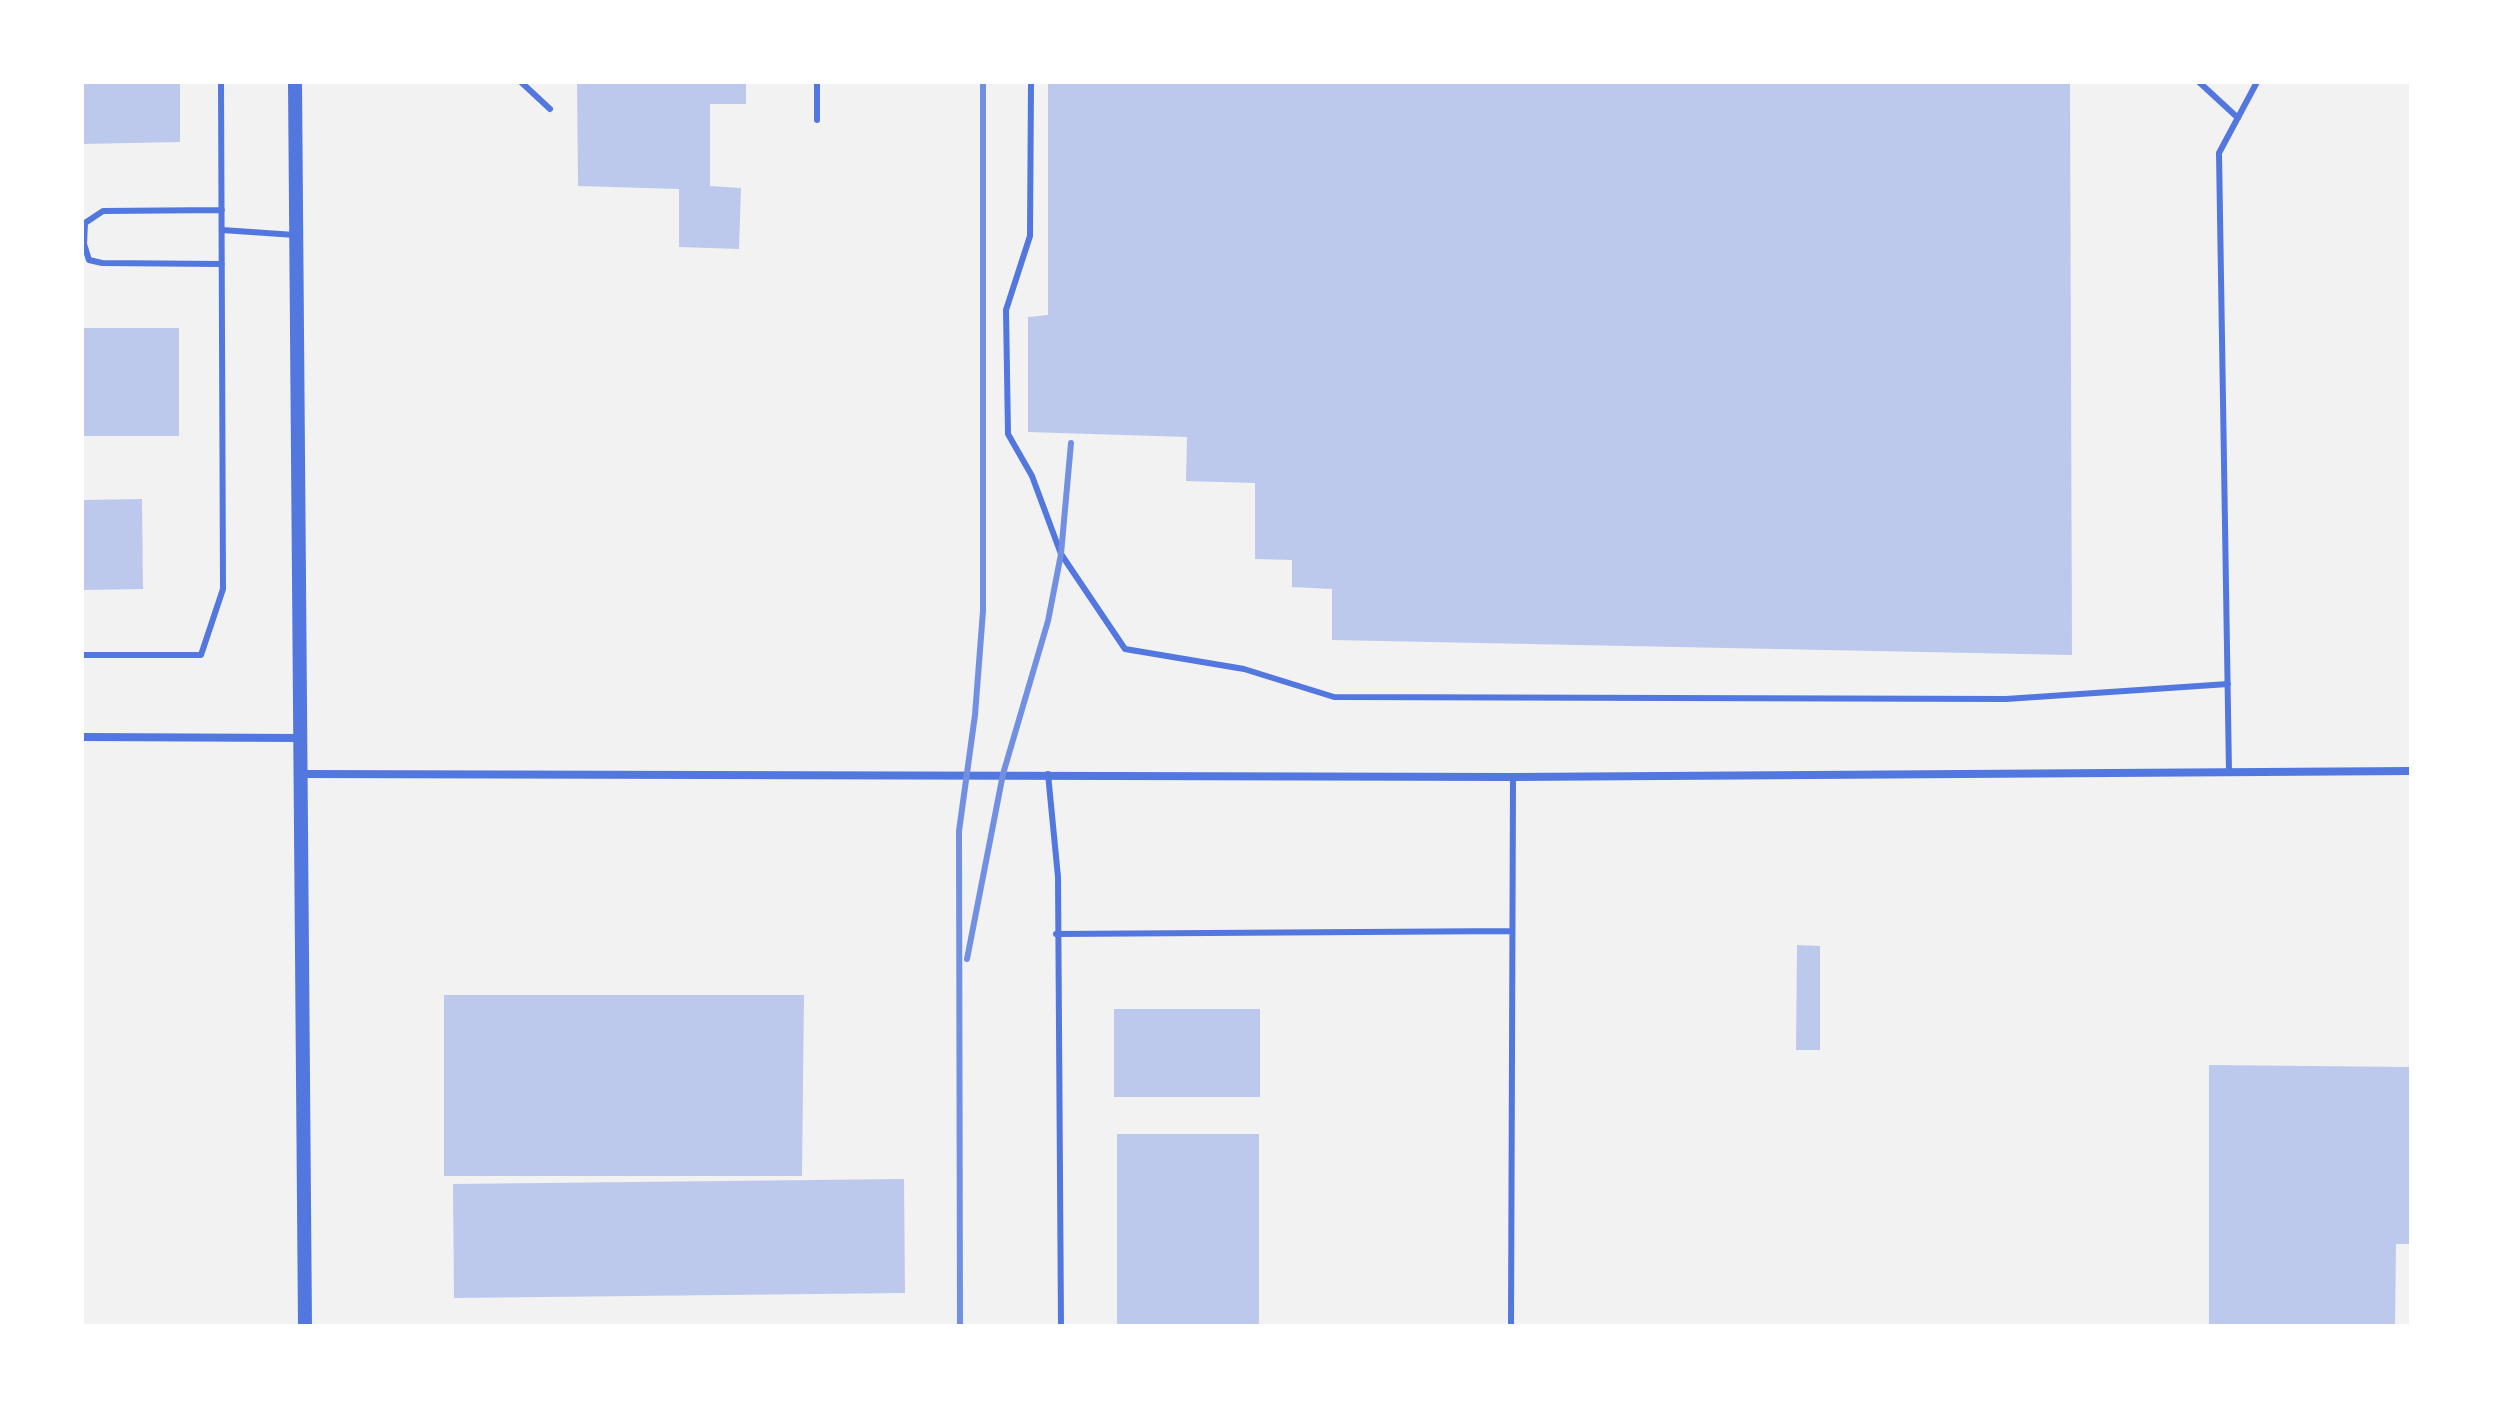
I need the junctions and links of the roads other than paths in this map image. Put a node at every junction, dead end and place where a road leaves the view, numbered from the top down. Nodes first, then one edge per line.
1 (221, 82) edge
2 (295, 82) edge
3 (521, 82) edge
4 (817, 82) edge
5 (1031, 82) edge
6 (2199, 82) edge
7 (2257, 82) edge
8 (550, 109) dead end
9 (2238, 118) junction
10 (817, 120) dead end
11 (222, 210) junction
12 (222, 230) junction
13 (296, 235) junction
14 (222, 264) junction
15 (82, 655) edge
16 (2228, 684) junction
17 (82, 737) edge
18 (302, 738) junction
19 (2411, 771) edge
20 (2229, 772) junction
21 (302, 774) junction
22 (1048, 774) junction
23 (1513, 777) junction
24 (1512, 931) junction
25 (1056, 934) junction
26 (305, 1326) edge
27 (1061, 1326) edge
28 (1511, 1326) edge

1 - 11 lane
2 - 13 street
3 - 8 lane
4 - 10 lane
5 - 16 lane
6 - 9 lane
7 - 9 lane
9 - 16 lane
11 - 12 lane
11 - 14 lane
12 - 13 lane
12 - 14 lane
13 - 18 street
14 - 15 lane
16 - 20 lane
17 - 18 street
18 - 21 street
19 - 20 street
20 - 23 street
21 - 22 street
21 - 26 street
22 - 23 street
22 - 25 lane
23 - 24 lane
24 - 25 lane
24 - 28 lane
25 - 27 lane

